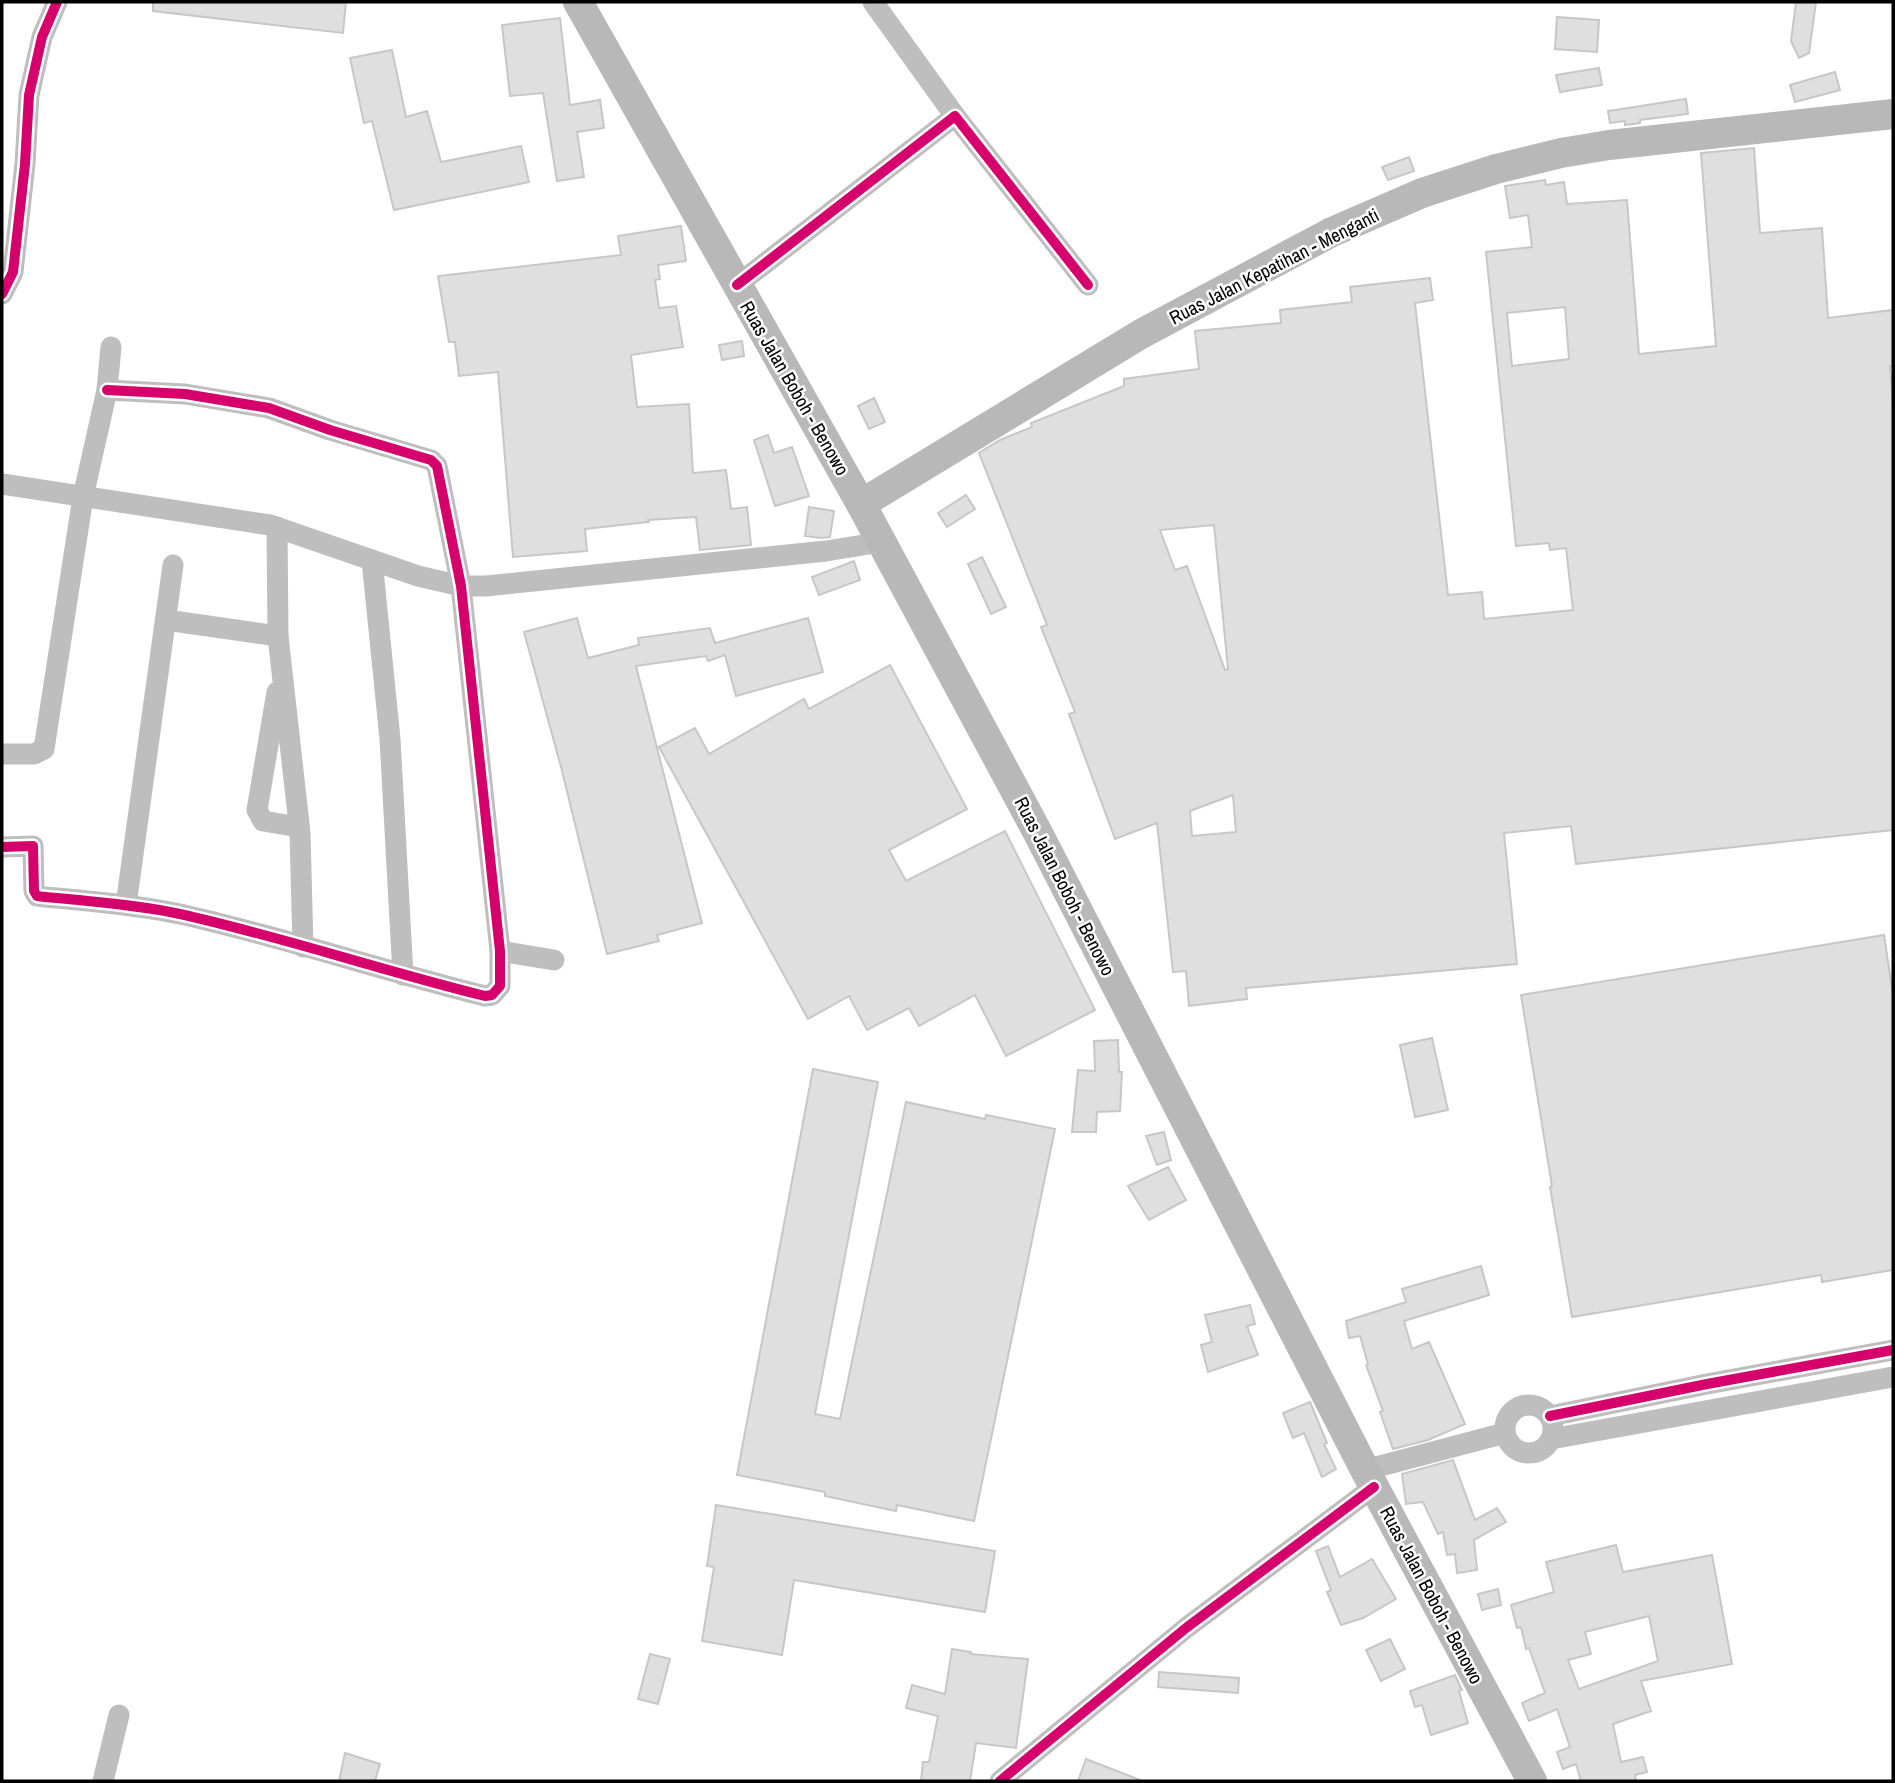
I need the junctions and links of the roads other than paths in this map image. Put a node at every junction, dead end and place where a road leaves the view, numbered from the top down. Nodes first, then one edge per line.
1 (57, 2) edge
2 (578, 2) edge
3 (873, 2) edge
4 (1893, 114) edge
5 (955, 116) junction
6 (737, 285) junction
7 (1088, 285) dead end
8 (2, 294) edge
9 (111, 347) dead end
10 (107, 390) junction
11 (2, 484) edge
12 (83, 497) junction
13 (861, 504) junction
14 (277, 527) junction
15 (882, 542) junction
16 (372, 560) junction
17 (173, 565) dead end
18 (461, 586) junction
19 (166, 620) junction
20 (278, 636) junction
21 (281, 670) junction
22 (2, 754) edge
23 (299, 827) junction
24 (2, 847) edge
25 (126, 905) junction
26 (303, 947) junction
27 (500, 951) junction
28 (554, 960) dead end
29 (403, 975) junction
30 (1886, 1352) edge
31 (1888, 1378) edge
32 (1550, 1416) junction
33 (1505, 1433) junction
34 (1551, 1439) junction
35 (1370, 1479) junction
36 (119, 1715) dead end
37 (103, 1781) edge
38 (1000, 1781) edge
39 (1532, 1781) edge

1 - 8 street
2 - 6 main road, Ruas Jalan Boboh - Benowo
3 - 5 street
4 - 13 main road, Ruas Jalan Kepatihan - Menganti
5 - 6 street
5 - 7 street
6 - 13 main road, Ruas Jalan Boboh - Benowo
9 - 10 street
10 - 12 street
10 - 18 street
11 - 12 street
12 - 14 street
12 - 22 street
13 - 15 main road, Ruas Jalan Boboh - Benowo
14 - 16 street
14 - 20 street
15 - 18 street
15 - 35 main road, Ruas Jalan Boboh - Benowo
16 - 18 street
16 - 29 street
17 - 19 street
18 - 27 street
19 - 20 street
19 - 25 street
20 - 21 street
21 - 23 street
21 - 23 street
23 - 26 street
24 - 25 street
25 - 26 street
26 - 29 street
27 - 28 street
27 - 29 street
30 - 31 street
30 - 32 street
31 - 34 street
32 - 33 street
32 - 34 street
33 - 34 street
33 - 35 street
35 - 38 street
35 - 39 main road, Ruas Jalan Boboh - Benowo
36 - 37 street

